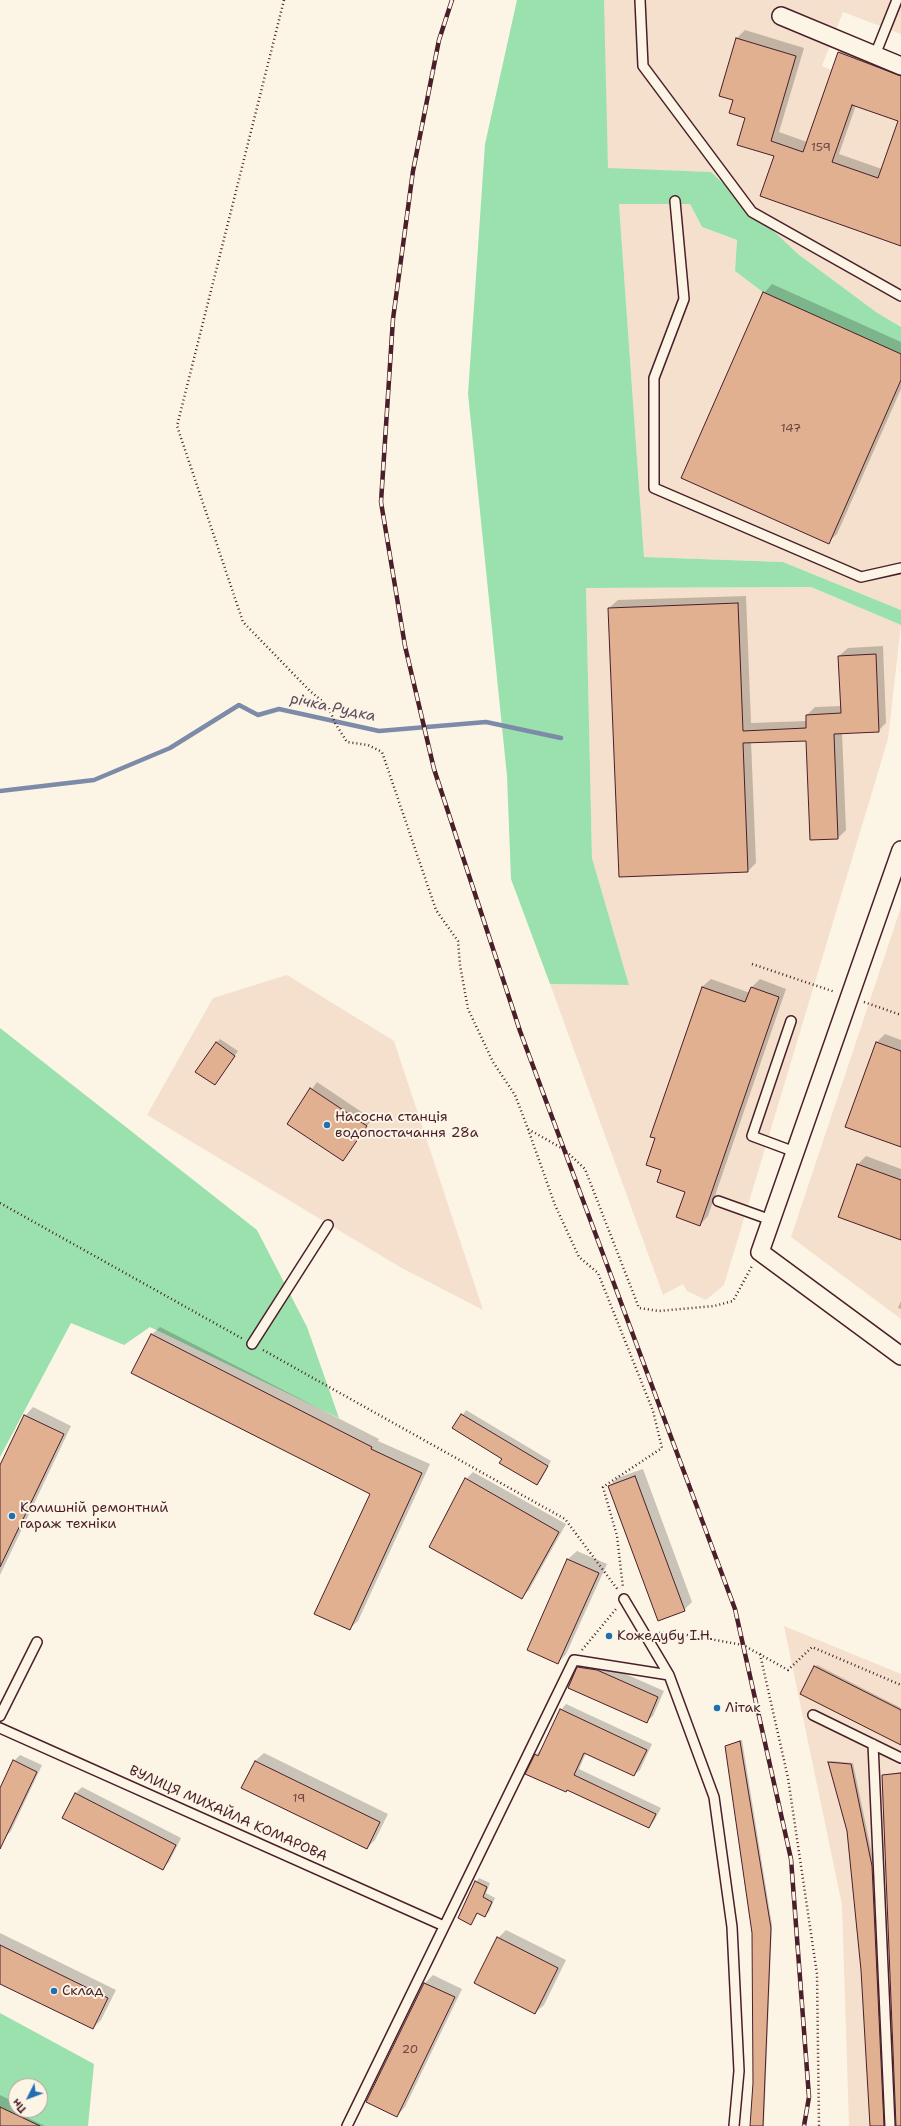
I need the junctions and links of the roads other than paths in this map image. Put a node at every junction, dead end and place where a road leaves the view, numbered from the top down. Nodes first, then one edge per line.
1 (640, 0) edge
2 (897, 0) edge
3 (781, 16) dead end
4 (875, 55) junction
5 (901, 66) edge
6 (675, 201) dead end
7 (901, 296) edge
8 (901, 568) edge
9 (901, 850) edge
10 (791, 1021) dead end
11 (795, 1152) junction
12 (718, 1201) dead end
13 (771, 1220) junction
14 (328, 1225) dead end
15 (252, 1344) road end
16 (901, 1356) edge
17 (624, 1599) road end
18 (37, 1642) dead end
19 (668, 1676) junction
20 (813, 1715) dead end
21 (0, 1716) edge
22 (0, 1728) edge
23 (873, 1744) junction
24 (901, 1758) edge
25 (444, 1926) junction
26 (347, 2126) edge
27 (734, 2126) edge
28 (890, 2126) edge

1 - 7 lane
2 - 4 lane
3 - 4 street
4 - 5 street
6 - 8 lane
9 - 11 street
10 - 11 lane
11 - 13 street
12 - 13 lane
13 - 16 street
14 - 15 lane
17 - 19 lane
18 - 21 lane
19 - 25 lane
19 - 27 lane
20 - 23 lane
22 - 25 lane, ВУЛИЦЯ МИХАЙЛА КОМАРОВА
23 - 24 lane
23 - 28 lane
25 - 26 lane

